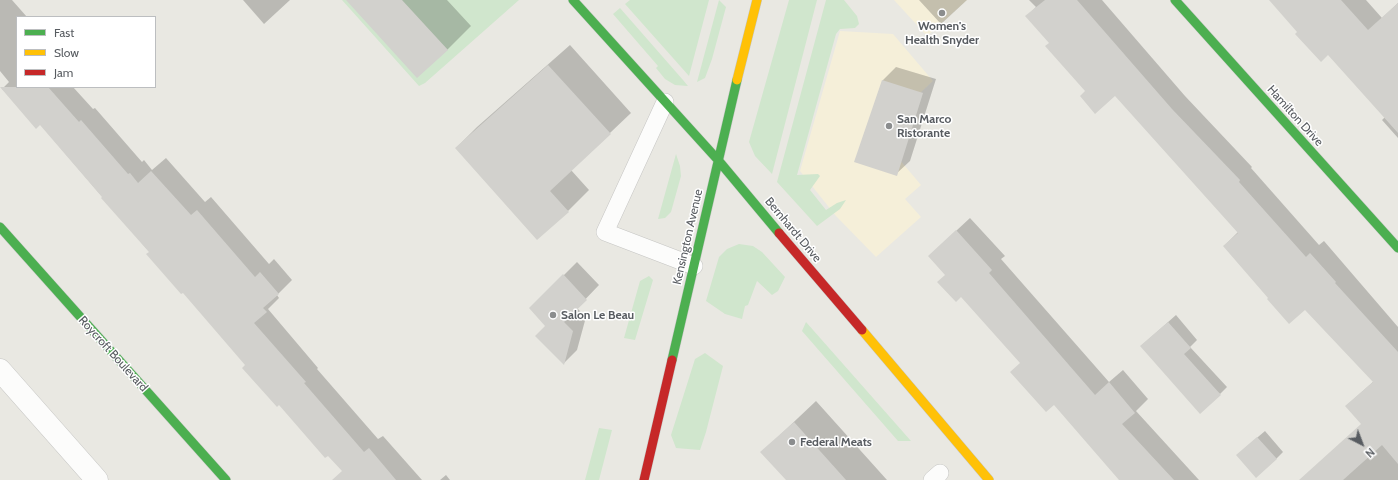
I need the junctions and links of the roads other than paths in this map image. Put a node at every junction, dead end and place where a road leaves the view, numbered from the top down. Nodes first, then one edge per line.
1 (573, 0) edge
2 (758, 0) edge
3 (1175, 0) edge
4 (665, 102) junction
5 (718, 160) junction
6 (0, 227) edge
7 (1398, 248) edge
8 (694, 266) junction
9 (0, 370) edge
10 (97, 480) edge
11 (226, 480) edge
12 (644, 480) edge
13 (990, 480) edge

1 - 4 street, Bernhardt Drive
2 - 5 street, Kensington Avenue
3 - 7 street, Hamilton Drive
4 - 5 street, Bernhardt Drive
4 - 8 lane
5 - 8 street, Kensington Avenue
5 - 13 street, Bernhardt Drive
6 - 11 street, Roycroft Boulevard
8 - 12 street, Kensington Avenue
9 - 10 street

